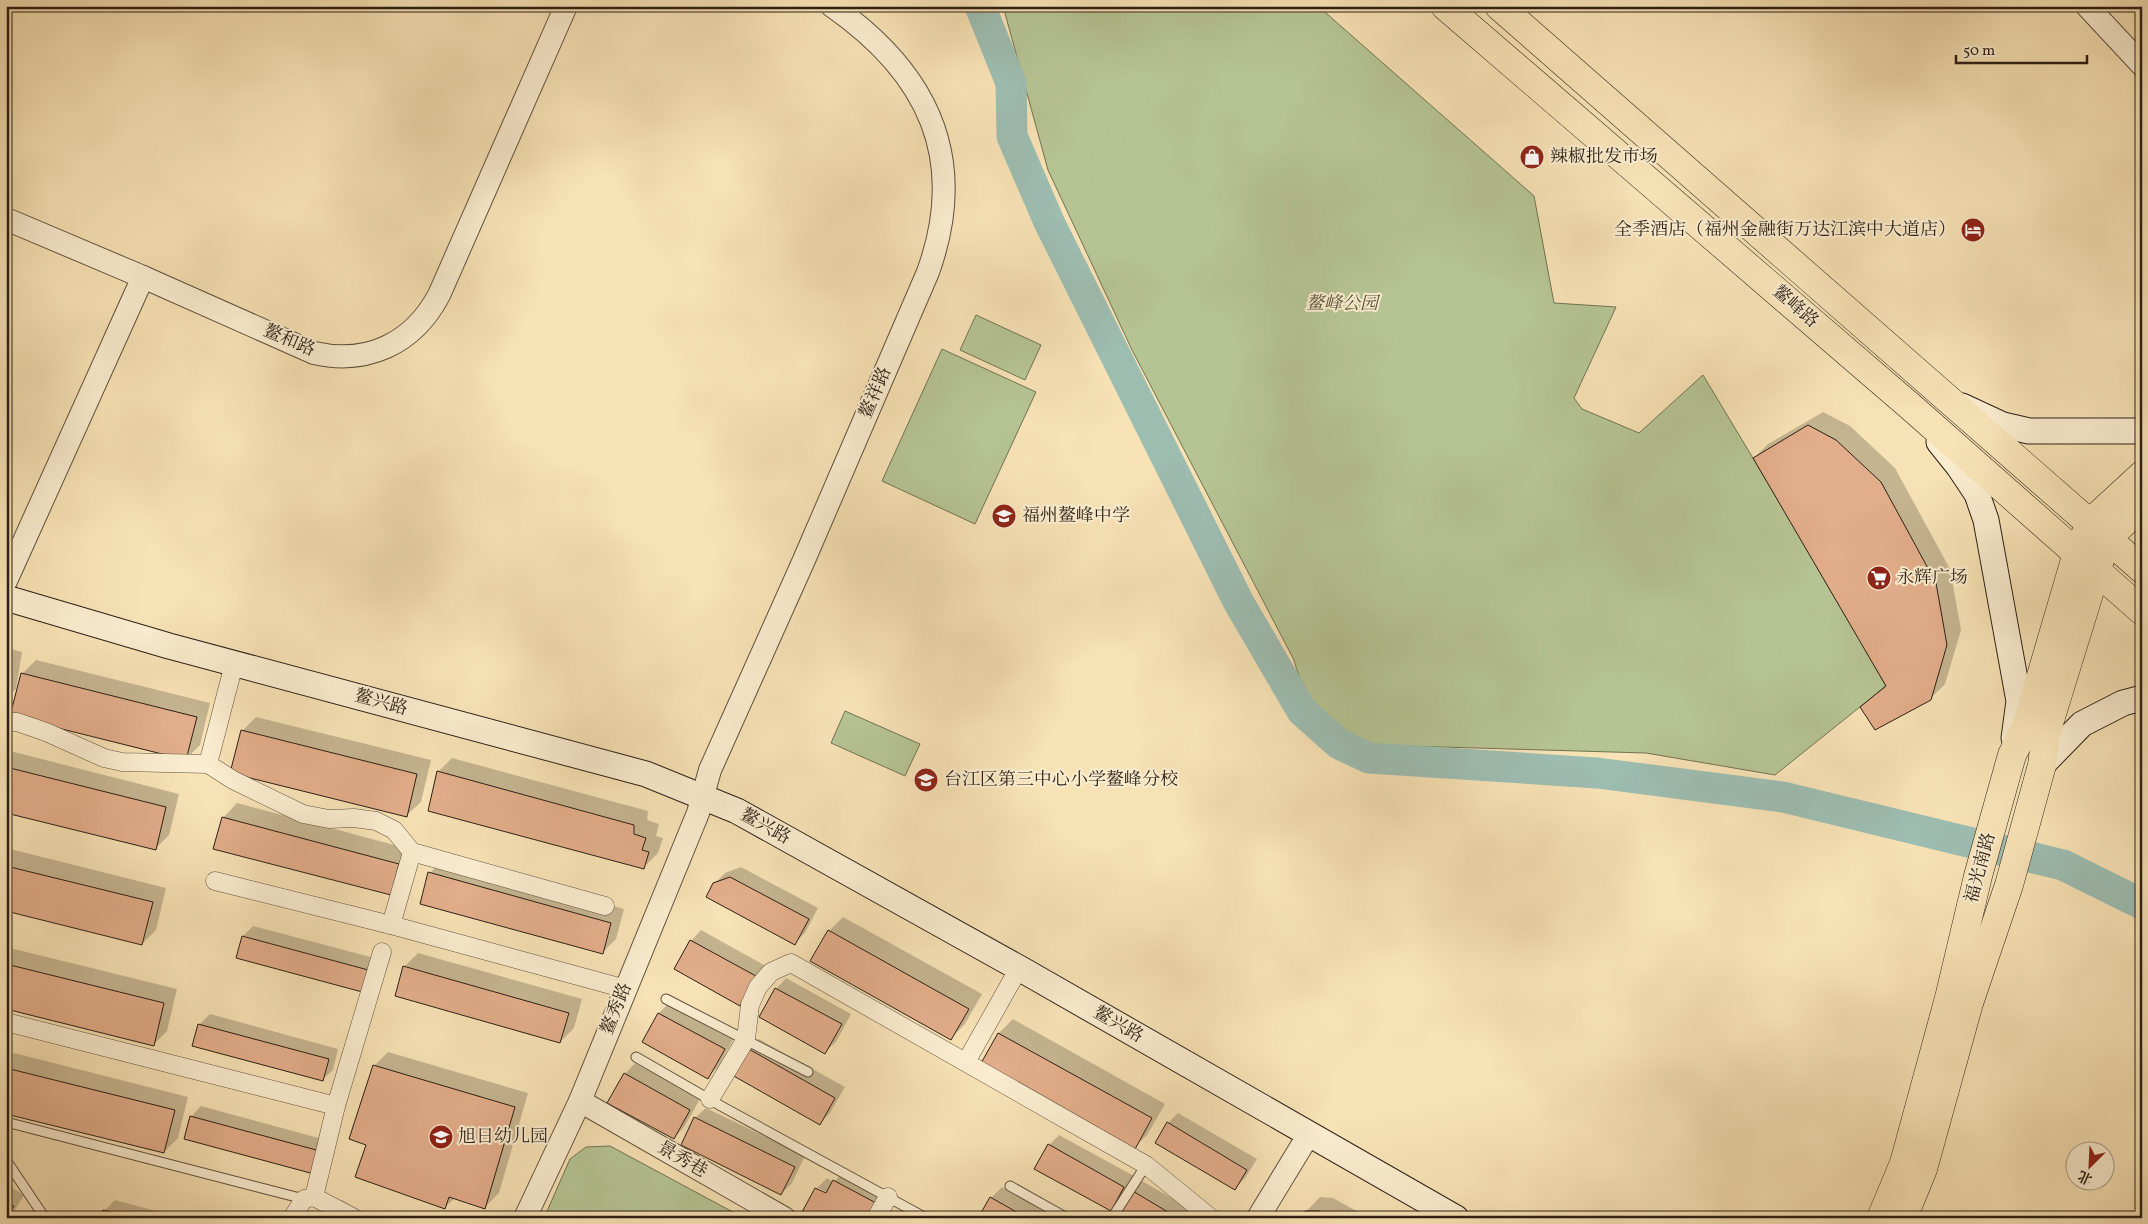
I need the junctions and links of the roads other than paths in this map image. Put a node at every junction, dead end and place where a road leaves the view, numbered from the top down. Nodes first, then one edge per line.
1 (566, 6) edge
2 (832, 6) edge
3 (1445, 6) edge
4 (2087, 6) edge
5 (1502, 7) edge
6 (2142, 65) edge
7 (6, 219) edge
8 (143, 277) junction
9 (1952, 402) junction
10 (1911, 408) junction
11 (2142, 431) edge
12 (2142, 475) edge
13 (2142, 505) edge
14 (2100, 530) junction
15 (2086, 562) junction
16 (2142, 568) edge
17 (6, 582) edge
18 (6, 598) edge
19 (2142, 612) edge
20 (6, 615) edge
21 (232, 671) junction
22 (2142, 698) edge
23 (6, 722) edge
24 (2012, 755) junction
25 (208, 764) junction
26 (2042, 765) junction
27 (700, 805) junction
28 (412, 852) junction
29 (215, 881) dead end
30 (605, 906) dead end
31 (391, 925) junction
32 (382, 952) dead end
33 (1016, 975) junction
34 (626, 989) junction
35 (666, 999) dead end
36 (6, 1022) edge
37 (746, 1039) junction
38 (636, 1058) dead end
39 (966, 1062) junction
40 (808, 1072) dead end
41 (710, 1100) junction
42 (580, 1102) junction
43 (336, 1106) junction
44 (6, 1122) edge
45 (1305, 1141) junction
46 (6, 1160) edge
47 (1146, 1165) junction
48 (1010, 1186) dead end
49 (888, 1197) junction
50 (309, 1198) junction
51 (45, 1218) edge
52 (292, 1218) edge
53 (354, 1218) edge
54 (525, 1218) edge
55 (784, 1218) edge
56 (876, 1218) edge
57 (926, 1218) edge
58 (1067, 1218) edge
59 (1112, 1218) edge
60 (1211, 1218) edge
61 (1258, 1218) edge
62 (1424, 1218) edge
63 (1456, 1218) edge
64 (1881, 1218) edge
65 (1903, 1218) edge

1 - 8 street, 鳌和路
2 - 27 street, 鳌祥路
3 - 10 main road, 鳌峰路
4 - 6 street
5 - 9 main road, 鳌峰路
7 - 8 street, 鳌和路
8 - 17 street
9 - 11 main road
9 - 14 main road, 鳌峰路
10 - 15 main road, 鳌峰路
10 - 24 main road
12 - 14 main road
13 - 14 main road
14 - 15 main road, 福光南路
14 - 16 main road, 鳌峰路
15 - 19 main road, 鳌峰路
15 - 24 main road, 福光南路
15 - 26 main road, 福光南路
18 - 21 main road, 鳌兴路
20 - 21 main road, 鳌兴路
21 - 25 street
21 - 27 main road, 鳌兴路
22 - 26 main road
23 - 25 street
24 - 64 main road, 福光南路
25 - 28 street
26 - 65 main road, 福光南路
27 - 33 main road, 鳌兴路
27 - 34 street, 鳌秀路
28 - 30 street
28 - 31 street
29 - 31 street
31 - 34 street
32 - 43 street
33 - 39 street
33 - 45 main road, 鳌兴路
34 - 42 street, 鳌秀路
35 - 37 lane
36 - 43 street
37 - 39 street
37 - 40 lane
37 - 41 street
38 - 41 lane
39 - 47 street
41 - 49 lane
42 - 54 street, 鳌秀路
42 - 55 street, 景秀巷
43 - 50 street
44 - 50 lane
45 - 61 street
45 - 62 main road, 鳌兴路
45 - 63 main road, 鳌兴路
46 - 51 lane
47 - 59 lane
47 - 60 street
48 - 58 lane
49 - 56 street
49 - 57 lane
50 - 52 street
50 - 53 street

